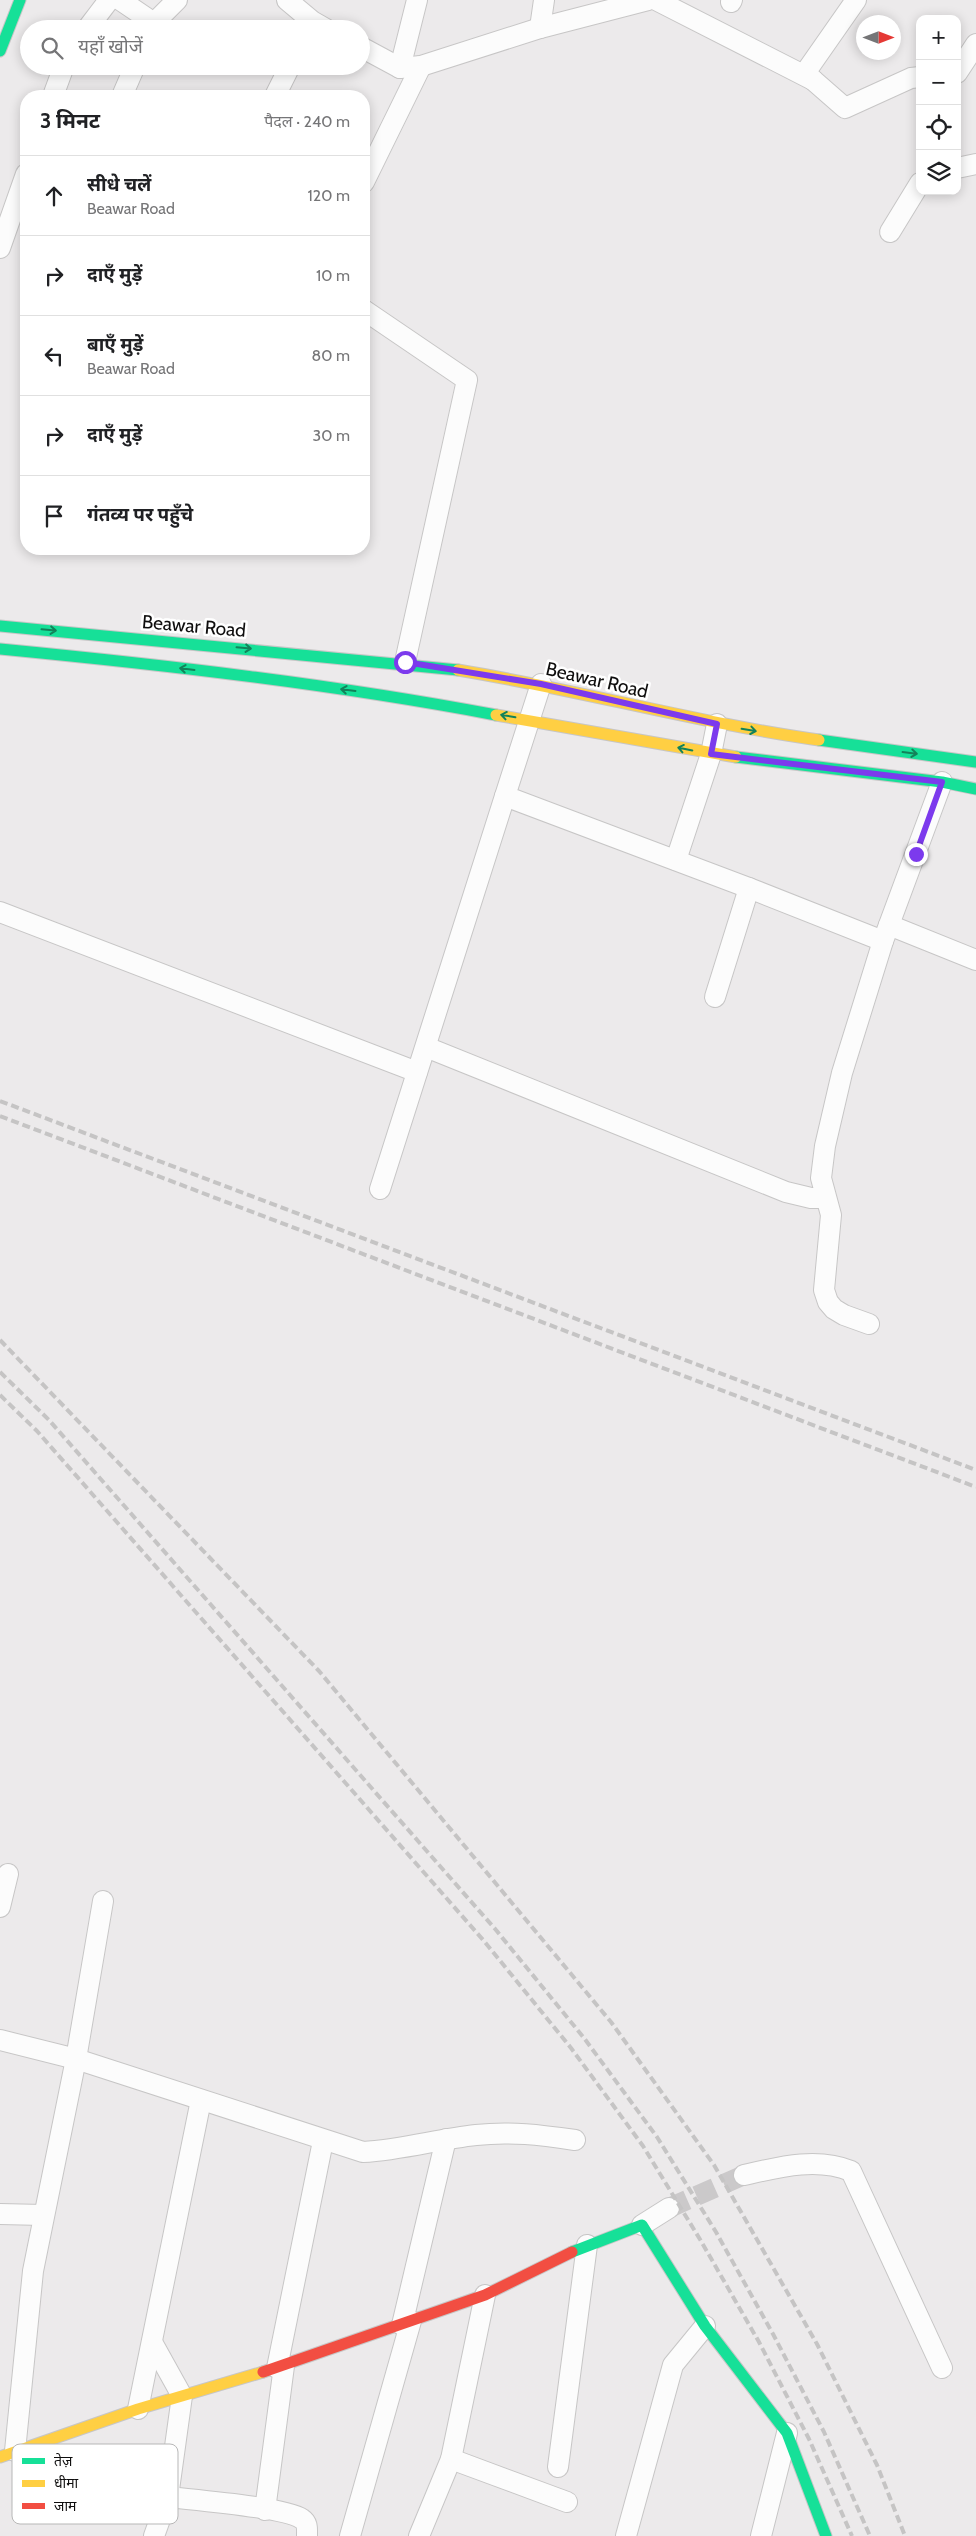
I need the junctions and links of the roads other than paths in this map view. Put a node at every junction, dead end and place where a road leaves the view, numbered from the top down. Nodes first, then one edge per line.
1 (20, 0) edge
2 (109, 0) edge
3 (120, 0) edge
4 (177, 0) edge
5 (287, 0) edge
6 (417, 0) edge
7 (544, 0) edge
8 (648, 0) edge
9 (656, 0) edge
10 (856, 0) edge
11 (94, 20) edge
12 (145, 20) edge
13 (159, 20) edge
14 (309, 20) edge
15 (540, 28) junction
16 (976, 44) edge
17 (0, 52) edge
18 (370, 52) edge
19 (421, 66) junction
20 (961, 67) edge
21 (400, 68) junction
22 (61, 75) edge
23 (131, 75) edge
24 (286, 75) edge
25 (916, 77) edge
26 (813, 80) junction
27 (56, 90) edge
28 (125, 90) edge
29 (278, 90) edge
30 (976, 147) edge
31 (976, 158) edge
32 (976, 164) edge
33 (961, 167) edge
34 (370, 170) edge
35 (916, 190) edge
36 (20, 191) edge
37 (890, 232) dead end
38 (0, 248) edge
39 (370, 314) edge
40 (0, 626) edge
41 (0, 649) edge
42 (405, 662) junction
43 (541, 684) junction
44 (529, 719) junction
45 (717, 724) junction
46 (711, 754) junction
47 (976, 762) edge
48 (942, 782) junction
49 (976, 789) edge
50 (505, 796) junction
51 (676, 860) junction
52 (749, 888) junction
53 (0, 912) edge
54 (886, 933) junction
55 (976, 960) edge
56 (715, 997) dead end
57 (426, 1047) junction
58 (417, 1072) junction
59 (380, 1189) dead end
60 (825, 1198) junction
61 (870, 1324) dead end
62 (8, 1874) dead end
63 (103, 1901) dead end
64 (0, 1907) edge
65 (0, 2040) edge
66 (76, 2059) junction
67 (201, 2100) junction
68 (446, 2139) junction
69 (575, 2140) dead end
70 (323, 2141) junction
71 (744, 2175) tunnel mouth
72 (669, 2208) tunnel mouth
73 (0, 2214) edge
74 (43, 2215) junction
75 (642, 2226) junction
76 (588, 2245) junction
77 (486, 2295) junction
78 (406, 2323) junction
79 (705, 2326) junction
80 (152, 2342) junction
81 (280, 2367) junction
82 (942, 2368) dead end
83 (182, 2396) junction
84 (138, 2409) junction
85 (787, 2433) junction
86 (37, 2444) edge
87 (175, 2444) edge
88 (8, 2454) edge
89 (451, 2460) junction
90 (558, 2467) dead end
91 (178, 2498) edge
92 (567, 2502) dead end
93 (265, 2510) junction
94 (158, 2524) edge
95 (154, 2536) edge
96 (307, 2536) edge
97 (350, 2536) edge
98 (420, 2536) edge
99 (626, 2536) edge
100 (760, 2536) edge
101 (826, 2536) edge

1 - 17 main road
2 - 11 street
3 - 12 street
4 - 13 street
5 - 14 street
6 - 21 street
7 - 15 street
8 - 15 street
9 - 26 street
10 - 26 street
15 - 19 street
16 - 20 street
18 - 21 street
19 - 21 street
19 - 34 street
22 - 27 street
23 - 28 street
24 - 29 street
25 - 26 street
30 - 31 street
32 - 33 street
35 - 37 street
36 - 38 street
39 - 42 street
40 -> 42 main road, Beawar Road
44 -> 41 main road
42 - 43 main road, Beawar Road
43 - 44 street
43 - 45 main road, Beawar Road
46 -> 44 main road
44 - 50 street
45 - 46 street
45 -> 47 main road, Beawar Road
46 - 48 main road
46 - 51 street
48 - 49 main road
48 - 54 street
50 - 51 street
50 - 57 street
51 - 52 street
52 - 54 street
52 - 56 street
53 - 58 street
54 - 55 street
54 - 60 street
57 - 58 street
57 - 60 street
58 - 59 street
60 - 61 street
62 - 64 street
63 - 66 street
65 - 66 street
66 - 67 street
66 - 74 street
67 - 70 street
67 - 80 street
68 - 69 street
68 - 70 street
68 - 78 street
70 - 81 street
71 - 82 street
72 - 75 street
73 - 74 street
74 - 88 street
75 - 76 main road
75 - 79 main road
76 - 77 main road
76 - 90 street
77 - 78 main road
77 - 89 street
78 - 81 main road
78 - 97 street
79 - 85 main road
79 - 99 street
80 - 83 street
80 - 84 street
81 - 83 main road
81 - 93 street
83 - 84 main road
83 - 87 street
84 - 86 main road
85 - 100 street
85 - 101 main road
89 - 92 street
89 - 98 street
91 - 93 street
93 - 96 street
94 - 95 street

